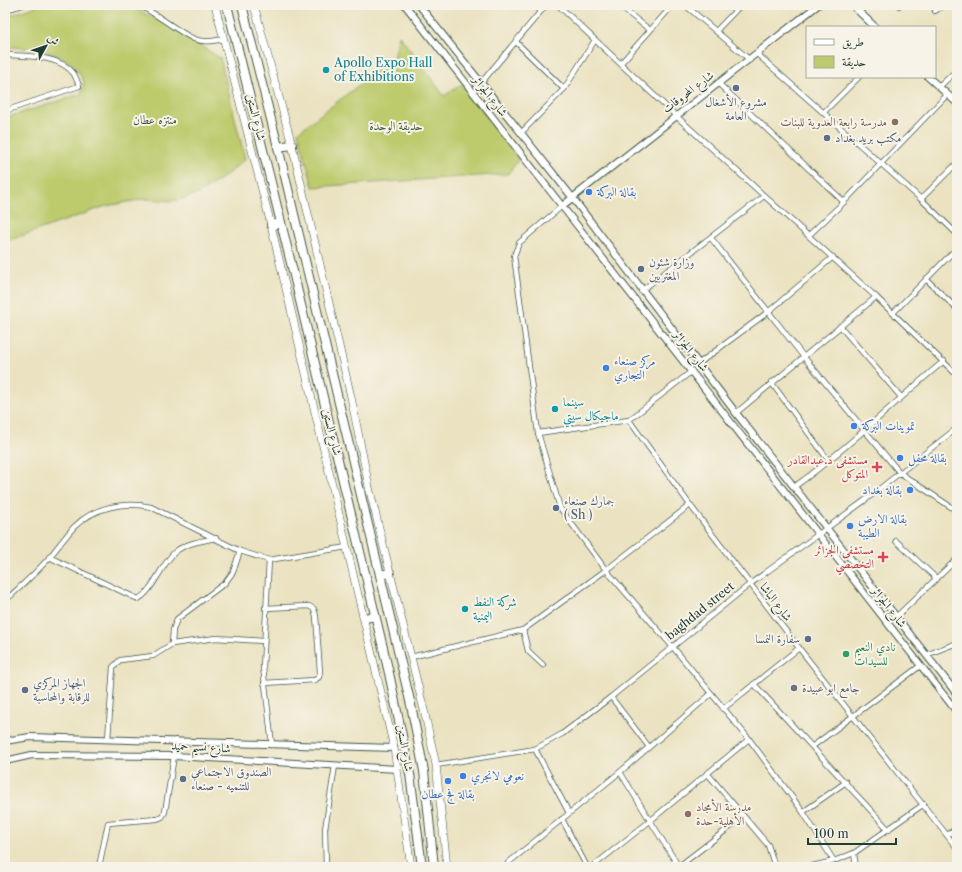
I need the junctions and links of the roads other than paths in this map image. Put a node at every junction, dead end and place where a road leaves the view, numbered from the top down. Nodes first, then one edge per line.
1 (22, 5) edge
2 (138, 5) edge
3 (215, 5) edge
4 (227, 5) edge
5 (242, 5) edge
6 (254, 5) edge
7 (405, 5) edge
8 (419, 5) edge
9 (546, 5) edge
10 (558, 5) edge
11 (618, 5) edge
12 (673, 5) edge
13 (685, 5) edge
14 (741, 5) edge
15 (818, 5) edge
16 (852, 5) edge
17 (944, 5) edge
18 (5, 10) edge
19 (935, 11) dead end
20 (874, 26) edge
21 (650, 30) junction
22 (716, 31) junction
23 (441, 33) junction
24 (224, 39) junction
25 (432, 40) junction
26 (595, 40) junction
27 (516, 42) junction
28 (757, 54) junction
29 (5, 55) edge
30 (750, 60) junction
31 (620, 63) junction
32 (957, 70) edge
33 (858, 78) edge
34 (929, 78) edge
35 (481, 83) junction
36 (718, 83) junction
37 (939, 87) junction
38 (564, 88) junction
39 (947, 95) junction
40 (957, 104) edge
41 (5, 111) edge
42 (824, 112) junction
43 (675, 115) junction
44 (521, 133) junction
45 (292, 145) junction
46 (278, 147) junction
47 (957, 163) edge
48 (880, 164) junction
49 (764, 196) junction
50 (572, 197) junction
51 (922, 199) junction
52 (844, 202) junction
53 (562, 206) junction
54 (281, 223) junction
55 (271, 225) junction
56 (957, 234) edge
57 (809, 235) junction
58 (711, 238) junction
59 (957, 248) edge
60 (832, 257) junction
61 (926, 278) junction
62 (641, 291) junction
63 (312, 296) junction
64 (876, 297) junction
65 (299, 298) junction
66 (957, 309) edge
67 (768, 312) junction
68 (893, 313) junction
69 (840, 326) junction
70 (803, 356) junction
71 (944, 361) junction
72 (698, 364) junction
73 (692, 371) junction
74 (957, 375) edge
75 (771, 382) junction
76 (901, 396) junction
77 (736, 413) junction
78 (629, 420) junction
79 (957, 428) edge
80 (864, 429) junction
81 (538, 433) junction
82 (829, 461) junction
83 (900, 473) junction
84 (794, 487) junction
85 (690, 505) junction
86 (957, 511) edge
87 (827, 528) junction
88 (819, 534) junction
89 (216, 538) junction
90 (896, 541) dead end
91 (347, 548) junction
92 (240, 551) junction
93 (49, 557) junction
94 (957, 559) edge
95 (269, 560) junction
96 (606, 570) junction
97 (390, 573) junction
98 (380, 575) junction
99 (936, 579) junction
100 (750, 584) junction
101 (5, 601) edge
102 (265, 608) junction
103 (375, 616) junction
104 (896, 617) junction
105 (365, 618) junction
106 (523, 630) junction
107 (263, 641) junction
108 (957, 643) edge
109 (172, 644) junction
110 (672, 646) junction
111 (799, 648) junction
112 (926, 655) junction
113 (411, 657) junction
114 (543, 665) dead end
115 (920, 666) junction
116 (264, 683) junction
117 (754, 684) junction
118 (711, 694) junction
119 (957, 694) edge
120 (611, 697) junction
121 (723, 709) junction
122 (957, 712) edge
123 (853, 716) junction
124 (108, 739) junction
125 (749, 739) junction
126 (5, 741) edge
127 (176, 741) junction
128 (272, 745) junction
129 (814, 746) junction
130 (649, 747) junction
131 (394, 748) junction
132 (535, 749) junction
133 (174, 756) junction
134 (5, 761) edge
135 (436, 765) junction
136 (335, 766) junction
137 (397, 769) junction
138 (620, 772) junction
139 (707, 773) junction
140 (846, 782) junction
141 (924, 804) junction
142 (803, 812) junction
143 (569, 813) junction
144 (743, 817) junction
145 (562, 819) junction
146 (650, 821) junction
147 (957, 828) edge
148 (889, 830) junction
149 (947, 834) junction
150 (957, 848) edge
151 (854, 853) junction
152 (834, 861) junction
153 (97, 867) edge
154 (326, 867) edge
155 (411, 867) edge
156 (422, 867) edge
157 (434, 867) edge
158 (448, 867) edge
159 (508, 867) edge
160 (587, 867) edge
161 (592, 867) edge
162 (678, 867) edge
163 (775, 867) edge
164 (808, 867) edge
165 (856, 867) edge

1 - 18 street
2 - 24 street
3 - 24 main road, شارع الستين
4 - 54 highway, شارع الستين
5 - 46 highway, شارع الستين
6 - 45 main road, شارع الستين
7 - 25 main road, شارع الجزائر
8 - 23 main road, شارع الجزائر
9 - 27 street
10 - 26 street
11 - 21 street
12 - 21 street
13 - 22 street
14 - 22 street
15 - 28 main road, شارع المحروقات
16 - 20 main road
17 - 19 street
21 - 31 street
22 - 30 street
23 - 25 main road
23 - 35 main road, شارع الجزائر
24 - 55 main road, شارع الستين
25 - 53 main road, شارع الجزائر
26 - 31 street
26 - 38 street
27 - 35 street
27 - 38 street
28 - 30 main road, شارع المحروقات
28 - 42 street
29 - 41 street
30 - 36 main road, شارع المحروقات
31 - 43 street
32 - 37 street
33 - 42 street
34 - 37 main road
35 - 44 main road, شارع الجزائر
36 - 43 main road, شارع المحروقات
36 - 52 street
37 - 39 main road
38 - 44 street
39 - 40 main road
39 - 48 street
42 - 48 street
43 - 49 street
43 - 50 main road, شارع المحروقات
44 - 50 main road, شارع الجزائر
45 - 46 highway
45 - 97 main road, شارع الستين
46 - 63 highway, شارع الستين
47 - 51 street
48 - 51 street
48 - 52 street
49 - 57 street
49 - 58 street
50 - 53 main road, شارع المحروقات
50 - 62 main road, شارع الجزائر
51 - 56 street
52 - 57 street
53 - 73 main road, شارع الجزائر
53 - 81 street
54 - 55 highway
54 - 65 highway, شارع الستين
55 - 91 main road, شارع الستين
57 - 60 street
58 - 62 street
58 - 67 street
59 - 61 street
60 - 64 street
60 - 67 street
61 - 66 street
61 - 68 street
62 - 72 main road, شارع الجزائر
63 - 65 highway
63 - 98 highway, شارع الستين
64 - 68 street
64 - 69 street
65 - 103 highway, شارع الستين
67 - 70 street
67 - 72 street
68 - 71 street
69 - 70 street
69 - 76 street
70 - 75 street
70 - 80 street
71 - 74 street
71 - 76 street
72 - 73 main road
72 - 77 main road, شارع الجزائر
73 - 78 street
73 - 88 main road, شارع الجزائر
75 - 77 street
75 - 82 street
76 - 80 street
77 - 84 main road, شارع الجزائر
78 - 81 street
78 - 85 street, شارع الباشا
79 - 83 street, baghdad street
80 - 82 street
80 - 83 street
81 - 96 street
82 - 84 street
83 - 86 street
83 - 87 street, baghdad street
84 - 87 main road, شارع الجزائر
85 - 96 street
85 - 100 street, شارع الباشا
87 - 88 street, baghdad street
87 - 104 main road, شارع الجزائر
88 - 100 street, baghdad street
88 - 115 main road, شارع الجزائر
89 - 92 street
89 - 93 street
89 - 93 street
90 - 99 street
91 - 95 street
91 - 105 main road, شارع الستين
92 - 95 street
92 - 109 street
93 - 101 street
94 - 99 street
95 - 102 street
96 - 106 street
96 - 110 street
97 - 98 highway
97 - 113 main road, شارع الستين
98 - 157 highway, شارع الستين
99 - 104 street
100 - 110 street, baghdad street
100 - 111 street, شارع الباشا
102 - 107 street
102 - 116 street
103 - 105 highway
103 - 156 highway, شارع الستين
104 - 112 main road, شارع الجزائر
105 - 131 main road, شارع الستين
106 - 113 street
106 - 114 street
107 - 109 street
107 - 116 street
108 - 112 street
109 - 124 street
110 - 118 street
110 - 120 street, baghdad street
111 - 117 street
111 - 123 street, شارع الباشا
112 - 119 main road, شارع الجزائر
113 - 135 main road, شارع الستين
115 - 122 main road, شارع الجزائر
115 - 123 street
116 - 128 street
117 - 121 street
117 - 129 street
118 - 121 street
118 - 130 street
120 - 130 street
120 - 132 street, baghdad street
121 - 125 street
123 - 129 street
123 - 141 street, شارع الباشا
124 - 126 main road, شارع نسيم حميد
124 - 127 main road, شارع نسيم حميد
125 - 139 street
125 - 142 street
127 - 128 main road, شارع نسيم حميد
127 - 133 main road
128 - 131 main road, شارع نسيم حميد
129 - 140 street
130 - 138 street
131 - 137 main road, شارع الستين
132 - 135 street, baghdad street
132 - 143 street
133 - 134 main road, شارع نسيم حميد
133 - 136 main road, شارع نسيم حميد
133 - 153 street
135 - 158 main road, شارع الستين
136 - 137 main road, شارع نسيم حميد
136 - 154 street
137 - 155 main road, شارع الستين
138 - 143 street
138 - 146 street
139 - 144 street
139 - 146 street
140 - 142 street
140 - 148 street
141 - 148 street
141 - 149 street, شارع الباشا
142 - 152 street
143 - 145 street
144 - 162 street
144 - 163 street
145 - 159 street
145 - 160 street
146 - 161 street
146 - 162 street
147 - 149 street
148 - 151 street
149 - 150 street, شارع الباشا
151 - 152 street
151 - 165 street
152 - 164 street

